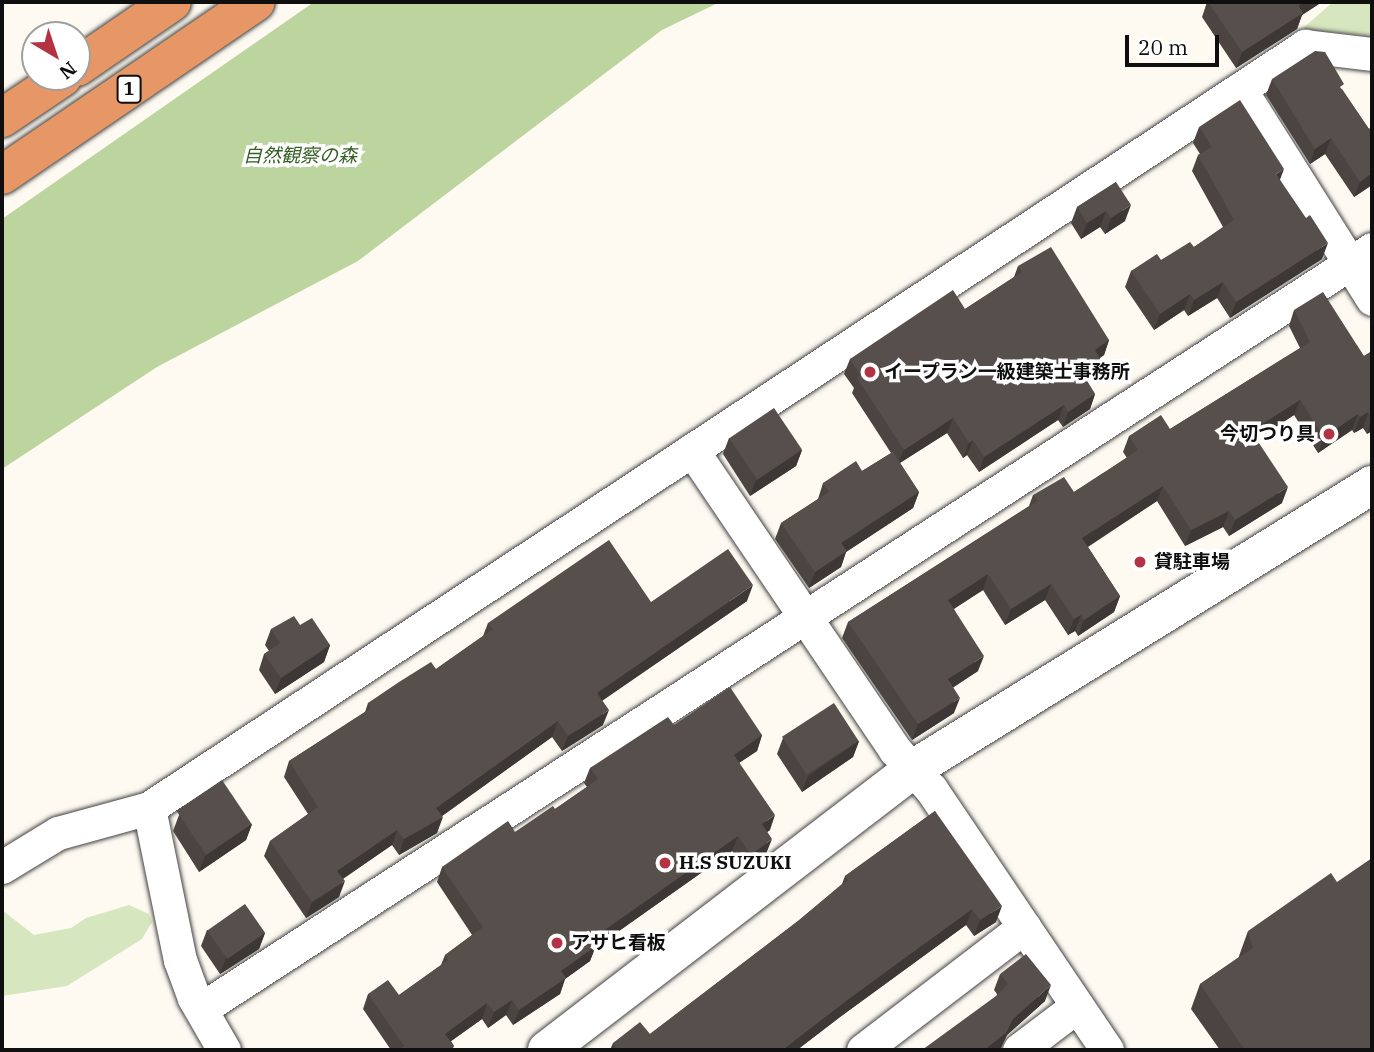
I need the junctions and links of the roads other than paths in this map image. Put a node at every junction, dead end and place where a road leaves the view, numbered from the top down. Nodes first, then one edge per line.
1 (172, 2) edge
2 (256, 2) edge
3 (1372, 54) edge
4 (91, 57) edge
5 (1240, 89) junction
6 (37, 91) edge
7 (42, 91) edge
8 (99, 110) junction
9 (2, 111) edge
10 (2, 118) edge
11 (2, 175) edge
12 (2, 185) edge
13 (1361, 256) edge
14 (1372, 299) edge
15 (692, 450) junction
16 (1372, 485) edge
17 (805, 617) junction
18 (913, 769) junction
19 (149, 808) junction
20 (2, 867) edge
21 (1024, 927) junction
22 (1077, 1006) junction
23 (201, 1009) junction
24 (551, 1049) edge
25 (224, 1050) edge
26 (863, 1050) edge
27 (1018, 1050) edge
28 (1107, 1050) edge

1 - 4 highway, 1
2 - 8 highway, 1
3 - 5 street
5 - 13 street
5 - 15 street
6 - 9 highway
7 - 10 highway
8 - 11 highway, 1
8 - 12 highway
13 - 14 street
13 - 17 street
15 - 17 street
15 - 19 street
16 - 18 street
17 - 18 street
17 - 23 street
18 - 21 street
18 - 24 street
19 - 20 street
19 - 23 street
21 - 22 street
21 - 26 street
22 - 27 street
22 - 28 street
23 - 25 street

